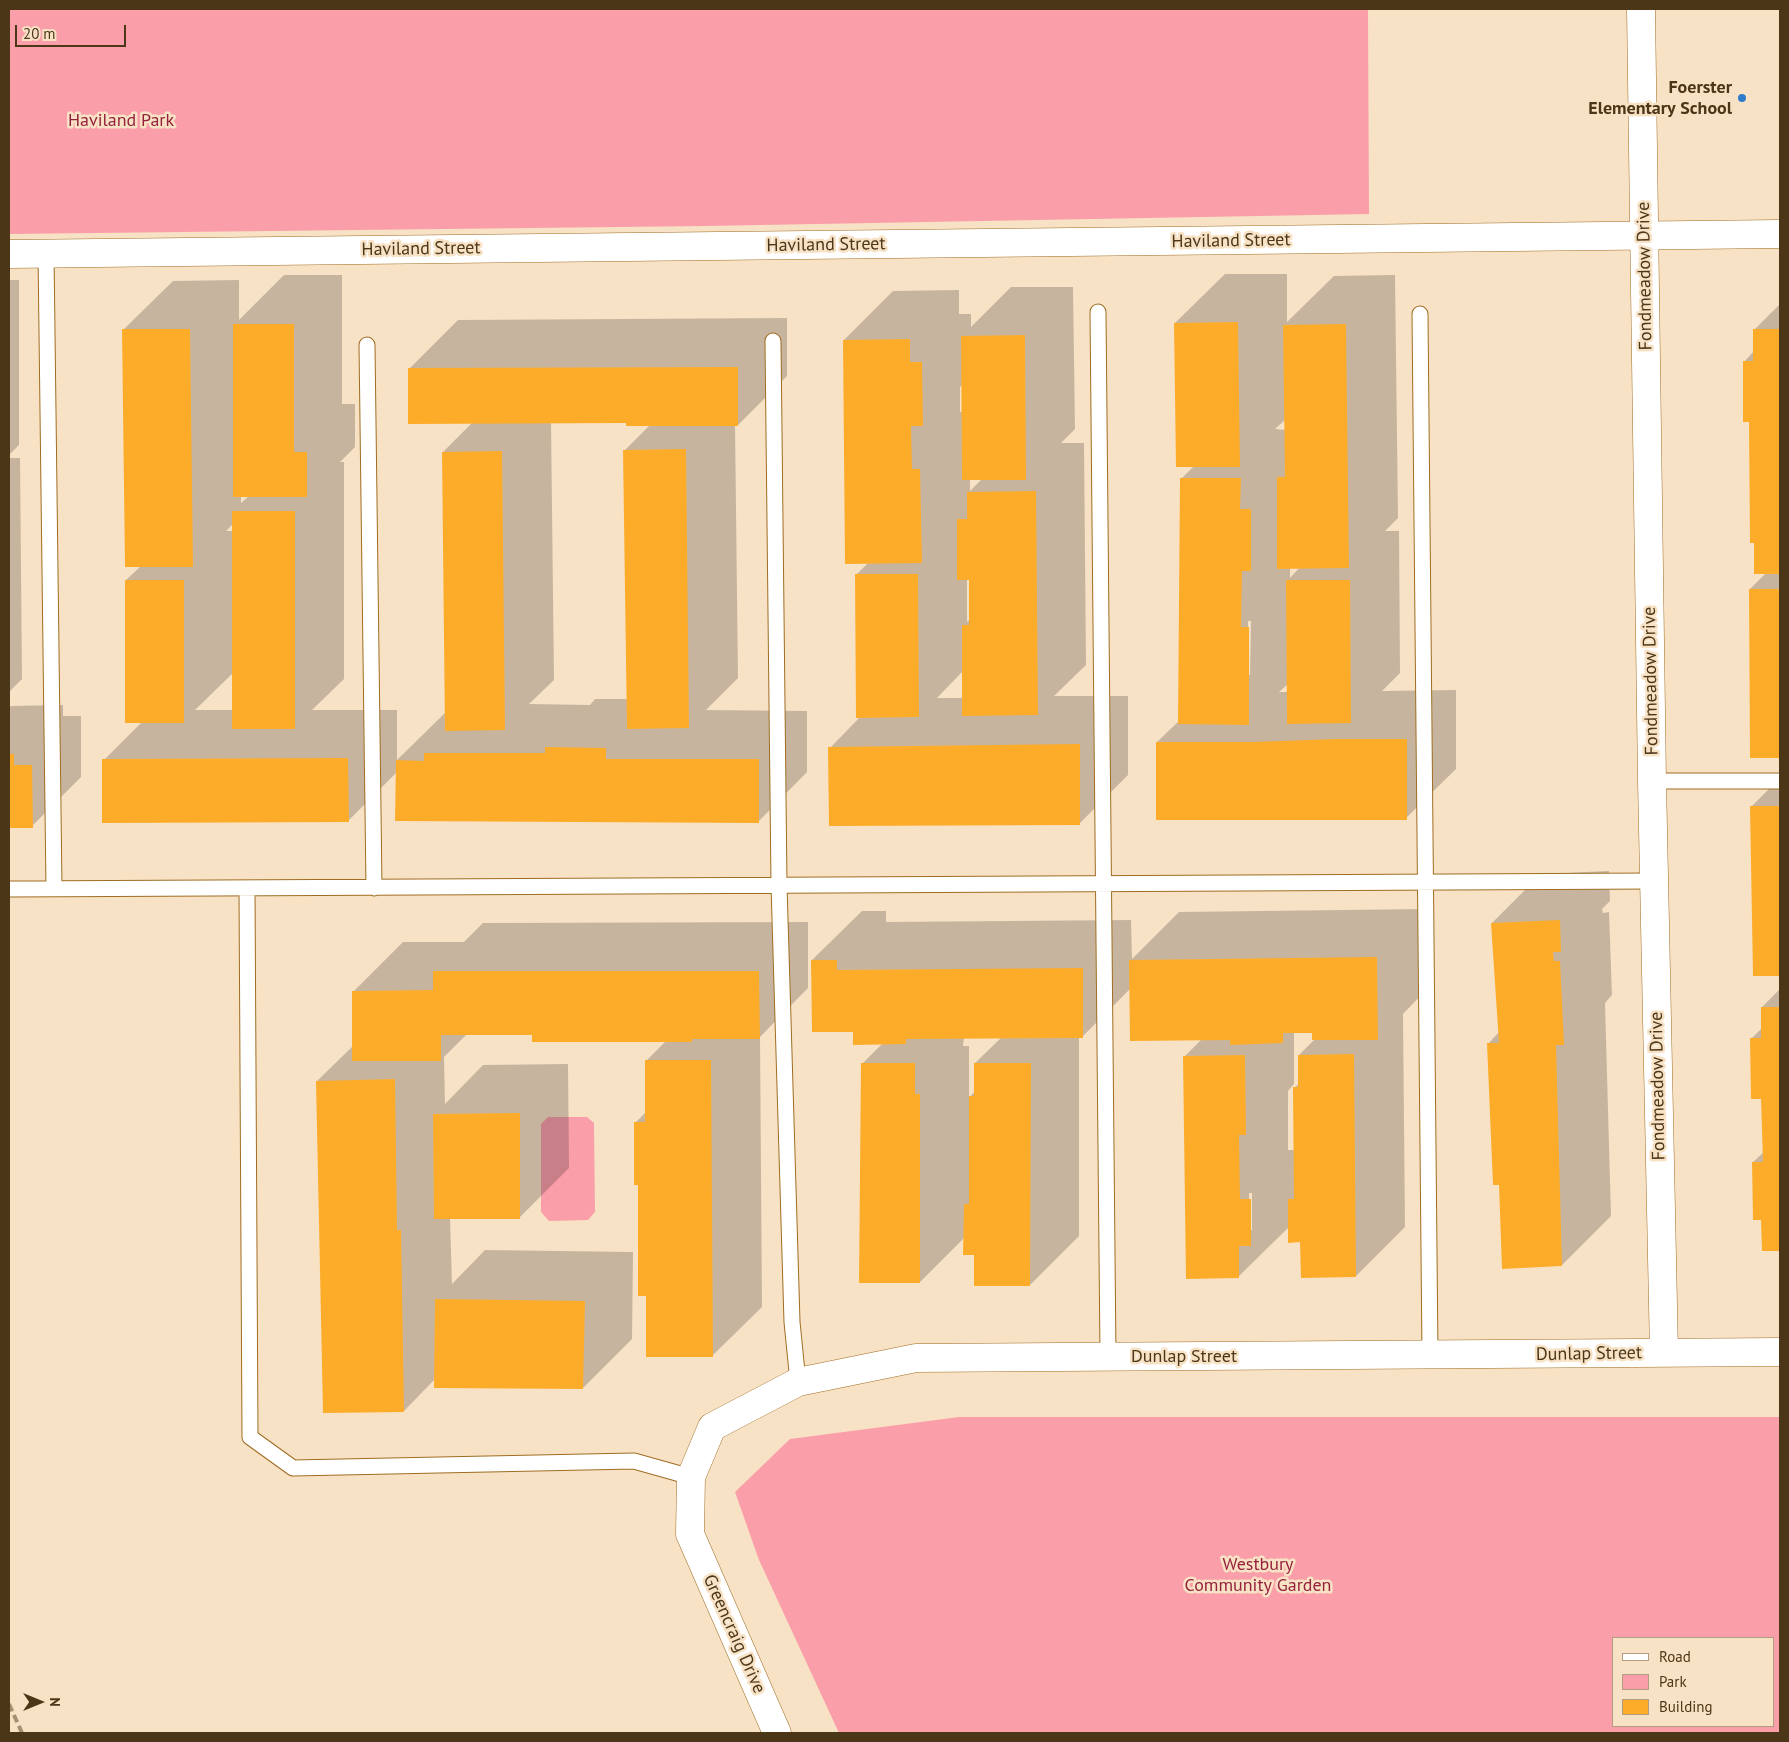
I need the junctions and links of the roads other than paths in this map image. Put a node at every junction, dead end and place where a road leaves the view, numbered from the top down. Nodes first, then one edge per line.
1 (1641, 9) edge
2 (1780, 234) edge
3 (1644, 237) junction
4 (46, 253) junction
5 (9, 254) edge
6 (1098, 312) dead end
7 (1420, 314) dead end
8 (774, 341) dead end
9 (367, 345) dead end
10 (1652, 781) junction
11 (1780, 781) edge
12 (1654, 881) junction
13 (1425, 882) junction
14 (1104, 884) junction
15 (779, 885) junction
16 (248, 888) junction
17 (374, 888) junction
18 (54, 889) junction
19 (9, 890) edge
20 (1780, 1352) edge
21 (1664, 1353) junction
22 (1430, 1355) junction
23 (1108, 1357) junction
24 (798, 1382) junction
25 (691, 1476) junction
26 (690, 1534) joint
27 (777, 1733) edge

1 - 3 street, Fondmeadow Drive
2 - 3 street, Haviland Street
3 - 4 street, Haviland Street
3 - 10 street, Fondmeadow Drive
4 - 5 street, Haviland Street
4 - 18 lane
6 - 14 lane
7 - 13 lane
8 - 15 lane
9 - 17 lane
10 - 11 lane
10 - 12 street, Fondmeadow Drive
12 - 13 lane
12 - 21 street, Fondmeadow Drive
13 - 14 lane
13 - 22 lane
14 - 15 lane
14 - 23 lane
15 - 17 lane
15 - 24 lane
16 - 17 lane
16 - 18 lane
16 - 25 lane
18 - 19 lane
20 - 21 street, Dunlap Street
21 - 22 street, Dunlap Street
22 - 23 street, Dunlap Street
23 - 24 street, Dunlap Street
24 - 25 street, Dunlap Street
25 - 26 street, Dunlap Street
26 - 27 street, Greencraig Drive

